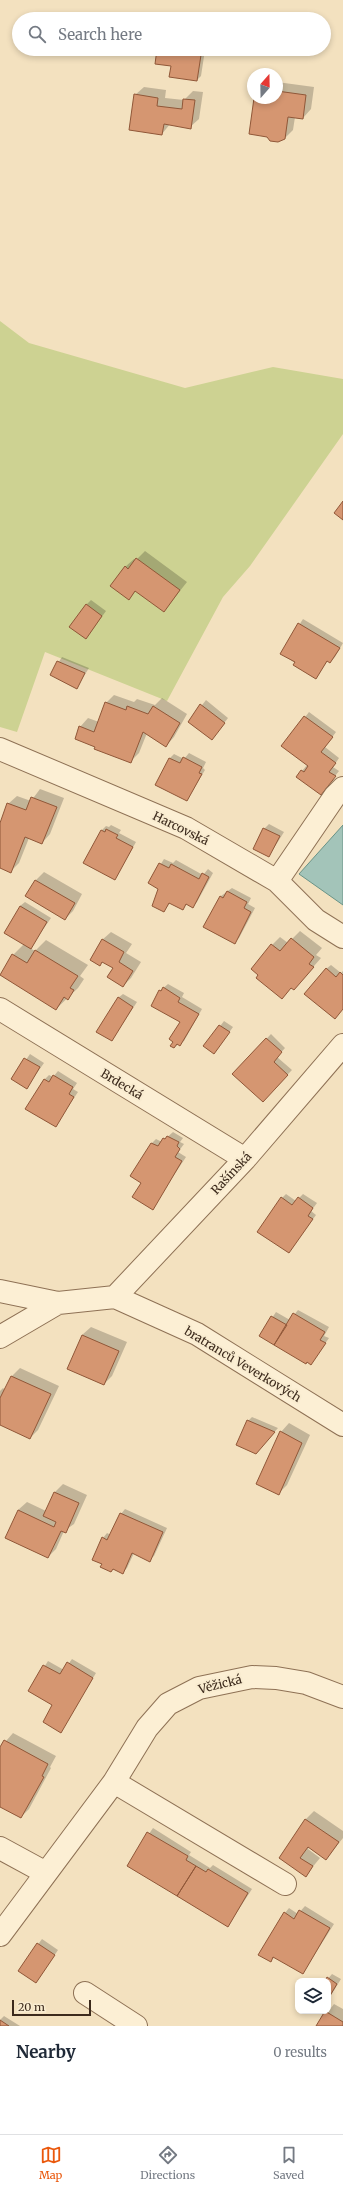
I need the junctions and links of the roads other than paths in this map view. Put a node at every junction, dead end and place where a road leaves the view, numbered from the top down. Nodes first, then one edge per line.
1 (0, 749) edge
2 (343, 788) edge
3 (277, 881) junction
4 (343, 938) edge
5 (0, 1009) edge
6 (343, 1045) edge
7 (245, 1159) junction
8 (0, 1291) edge
9 (115, 1297) junction
10 (58, 1303) junction
11 (0, 1336) edge
12 (343, 1425) edge
13 (343, 1697) edge
14 (114, 1782) junction
15 (0, 1848) edge
16 (46, 1873) junction
17 (285, 1884) dead end
18 (0, 1935) edge
19 (85, 1993) dead end
20 (136, 2026) edge

1 - 3 street, Harcovská
2 - 3 street
3 - 4 street, Harcovská
5 - 7 street, Brdecká
6 - 7 street, Rašínská
7 - 9 street, Rašínská
8 - 10 street
9 - 10 street
9 - 12 street, bratranců Veverkových
10 - 11 street
13 - 14 street, Věžická
14 - 16 street, Věžická
14 - 17 street
15 - 16 street
16 - 18 street, Věžická
19 - 20 street

